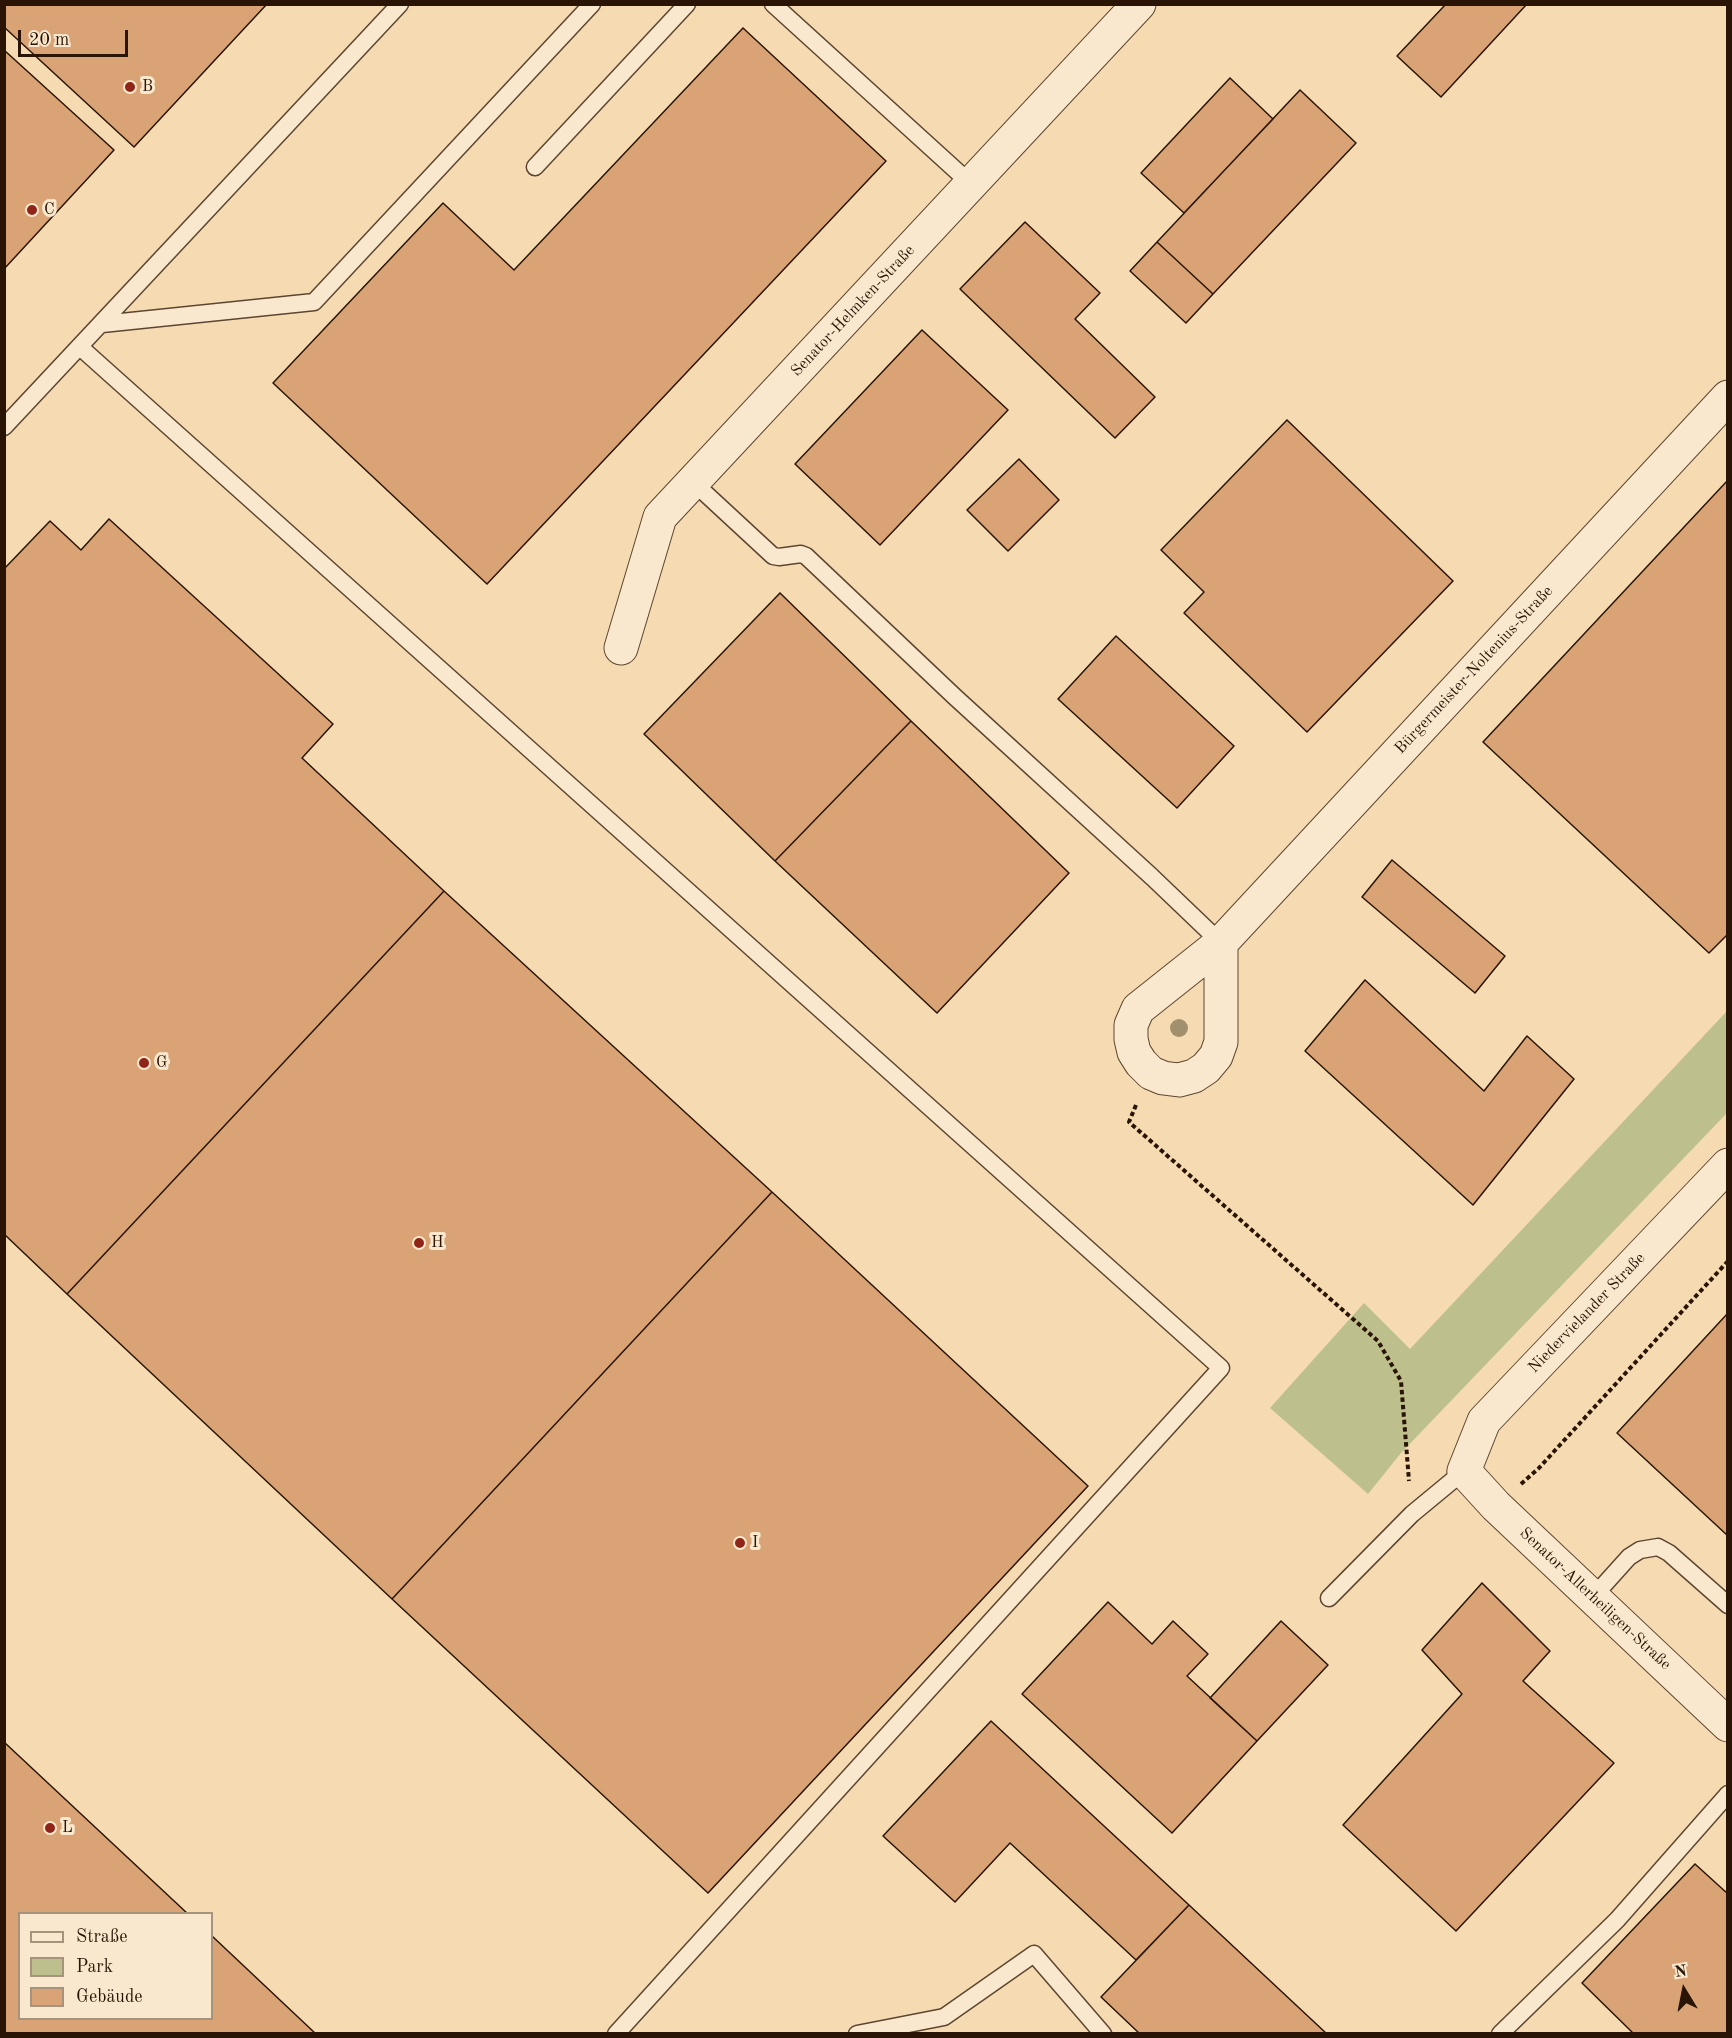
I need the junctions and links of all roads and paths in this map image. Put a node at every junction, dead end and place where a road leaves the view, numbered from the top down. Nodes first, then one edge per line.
1 (400, 4) edge
2 (592, 4) edge
3 (687, 4) edge
4 (773, 4) edge
5 (1139, 4) edge
6 (535, 167) dead end
7 (971, 184) junction
8 (102, 324) junction
9 (80, 347) junction
10 (1728, 397) edge
11 (4, 427) edge
12 (693, 482) junction
13 (621, 648) dead end
14 (1221, 943) junction
15 (1151, 1073) junction
16 (1728, 1165) edge
17 (1728, 1261) edge
18 (1464, 1471) junction
19 (1496, 1506) junction
20 (1412, 1514) junction
21 (1593, 1597) junction
22 (1329, 1598) dead end
23 (1728, 1605) edge
24 (1728, 1725) edge
25 (1728, 1794) edge
26 (616, 2034) edge
27 (857, 2034) edge
28 (1103, 2034) edge
29 (1500, 2034) edge

1 - 8 lane
2 - 8 lane
3 - 6 lane
4 - 7 lane
5 - 7 street, Senator-Helmken-Straße
7 - 12 street, Senator-Helmken-Straße
8 - 9 lane
9 - 11 lane
9 - 26 lane
10 - 14 street, Bürgermeister-Noltenius-Straße
12 - 13 street, Senator-Helmken-Straße
12 - 14 lane
14 - 15 street, Bürgermeister-Noltenius-Straße
14 - 15 street
15 - 20 path
16 - 18 street, Niedervielander Straße
17 - 19 path
18 - 19 street, Senator-Allerheiligen-Straße
18 - 20 lane
19 - 21 street, Senator-Allerheiligen-Straße
20 - 22 lane
21 - 23 lane
21 - 24 street, Senator-Allerheiligen-Straße
25 - 29 lane
27 - 28 lane

